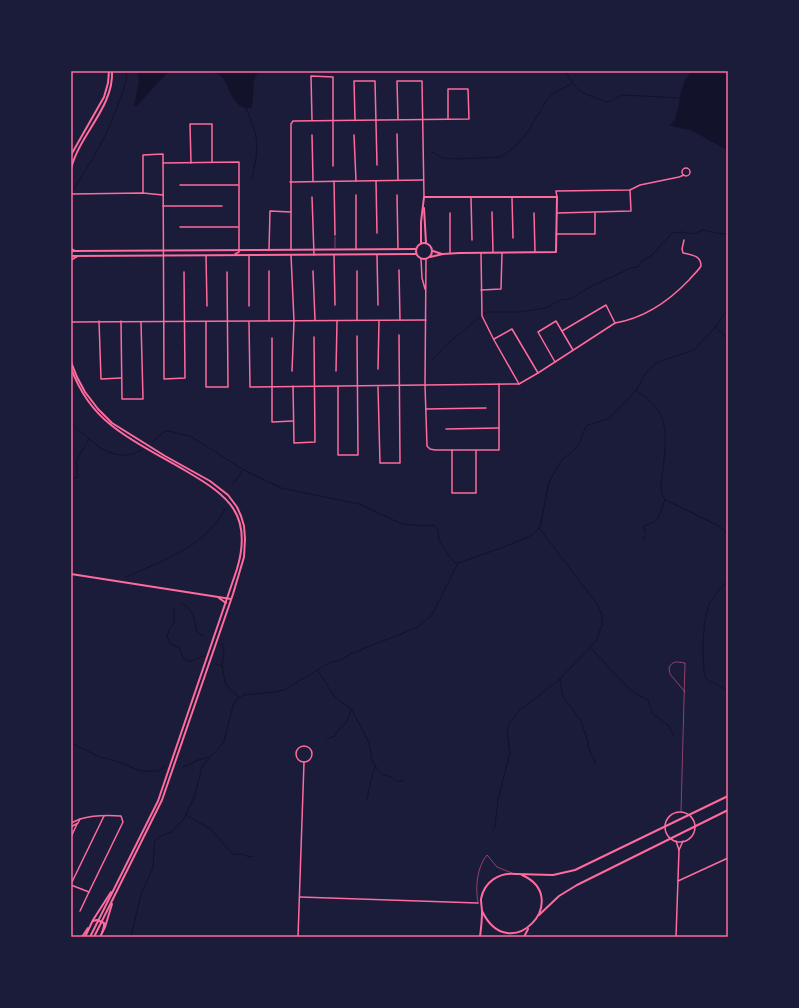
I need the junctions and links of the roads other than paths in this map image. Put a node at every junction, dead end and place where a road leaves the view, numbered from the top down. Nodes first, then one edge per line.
1 (109, 71) edge
2 (112, 71) edge
3 (423, 118) junction
4 (376, 119) junction
5 (398, 119) junction
6 (448, 119) junction
7 (312, 120) junction
8 (333, 120) junction
9 (355, 120) junction
10 (354, 134) dead end
11 (397, 134) dead end
12 (312, 135) dead end
13 (71, 155) edge
14 (212, 162) junction
15 (163, 163) junction
16 (191, 163) junction
17 (376, 165) dead end
18 (333, 166) dead end
19 (71, 169) edge
20 (684, 175) dead end
21 (376, 180) junction
22 (398, 180) junction
23 (423, 180) junction
24 (313, 181) junction
25 (334, 181) junction
26 (356, 181) junction
27 (290, 182) junction
28 (180, 185) dead end
29 (239, 185) junction
30 (630, 190) junction
31 (143, 193) junction
32 (71, 194) edge
33 (163, 195) junction
34 (356, 195) dead end
35 (397, 196) dead end
36 (312, 197) dead end
37 (424, 197) junction
38 (471, 197) junction
39 (512, 197) junction
40 (556, 197) junction
41 (424, 205) junction
42 (163, 206) junction
43 (222, 206) dead end
44 (290, 212) junction
45 (492, 212) dead end
46 (595, 212) junction
47 (450, 213) dead end
48 (534, 213) dead end
49 (557, 213) junction
50 (180, 227) dead end
51 (239, 227) junction
52 (377, 233) dead end
53 (556, 234) junction
54 (335, 235) joint
55 (513, 238) dead end
56 (472, 240) dead end
57 (684, 240) dead end
58 (421, 243) junction
59 (426, 243) junction
60 (335, 249) junction
61 (356, 249) junction
62 (398, 249) junction
63 (416, 249) junction
64 (71, 250) edge
65 (101, 250) junction
66 (111, 250) junction
67 (238, 250) junction
68 (259, 250) junction
69 (268, 250) junction
70 (291, 250) junction
71 (314, 250) junction
72 (163, 251) junction
73 (432, 251) junction
74 (535, 252) junction
75 (450, 253) junction
76 (481, 253) junction
77 (493, 253) junction
78 (502, 253) junction
79 (377, 254) junction
80 (416, 254) junction
81 (443, 254) junction
82 (206, 255) junction
83 (233, 255) junction
84 (249, 255) junction
85 (255, 255) junction
86 (291, 255) junction
87 (314, 255) junction
88 (334, 255) junction
89 (71, 256) edge
90 (78, 256) junction
91 (101, 256) junction
92 (111, 256) junction
93 (164, 256) junction
94 (430, 257) junction
95 (421, 259) junction
96 (426, 259) junction
97 (71, 260) edge
98 (357, 270) dead end
99 (399, 270) dead end
100 (269, 271) dead end
101 (184, 272) dead end
102 (227, 272) dead end
103 (313, 272) dead end
104 (481, 290) junction
105 (425, 291) junction
106 (335, 305) dead end
107 (378, 305) dead end
108 (207, 306) dead end
109 (249, 306) dead end
110 (294, 320) junction
111 (315, 320) junction
112 (337, 320) junction
113 (357, 320) junction
114 (379, 320) junction
115 (400, 320) junction
116 (426, 320) junction
117 (269, 321) junction
118 (71, 322) edge
119 (100, 322) junction
120 (121, 322) junction
121 (142, 322) junction
122 (163, 322) junction
123 (184, 322) junction
124 (206, 322) junction
125 (227, 322) junction
126 (249, 322) junction
127 (615, 323) junction
128 (562, 331) junction
129 (399, 335) dead end
130 (357, 336) dead end
131 (314, 337) dead end
132 (272, 338) dead end
133 (494, 340) junction
134 (573, 350) junction
135 (71, 362) edge
136 (555, 362) junction
137 (71, 368) edge
138 (378, 369) dead end
139 (292, 371) dead end
140 (336, 371) dead end
141 (538, 373) junction
142 (122, 378) junction
143 (499, 384) junction
144 (519, 384) junction
145 (426, 385) junction
146 (271, 386) junction
147 (293, 386) junction
148 (314, 386) junction
149 (338, 386) junction
150 (357, 386) junction
151 (378, 386) junction
152 (399, 386) junction
153 (486, 408) dead end
154 (426, 409) junction
155 (294, 421) junction
156 (499, 428) junction
157 (446, 429) dead end
158 (452, 450) junction
159 (476, 450) junction
160 (71, 574) edge
161 (218, 597) junction
162 (227, 598) junction
163 (231, 599) junction
164 (226, 603) junction
165 (685, 692) junction
166 (304, 762) junction
167 (728, 796) edge
168 (728, 810) edge
169 (681, 812) junction
170 (104, 815) junction
171 (689, 815) junction
172 (80, 819) junction
173 (71, 822) edge
174 (78, 823) junction
175 (695, 826) junction
176 (71, 827) edge
177 (665, 827) junction
178 (71, 837) edge
179 (670, 838) junction
180 (676, 841) junction
181 (683, 841) junction
182 (678, 850) junction
183 (728, 858) edge
184 (516, 874) junction
185 (678, 881) junction
186 (71, 884) edge
187 (117, 885) junction
188 (89, 892) junction
189 (300, 896) junction
190 (114, 897) junction
191 (478, 903) junction
192 (481, 907) junction
193 (482, 910) junction
194 (80, 911) dead end
195 (539, 916) junction
196 (98, 920) junction
197 (102, 922) junction
198 (91, 923) junction
199 (88, 928) junction
200 (528, 928) junction
201 (102, 934) junction
202 (82, 937) edge
203 (85, 937) edge
204 (90, 937) edge
205 (94, 937) edge
206 (100, 937) edge
207 (298, 937) edge
208 (480, 937) edge
209 (524, 937) edge
210 (676, 937) edge

1 - 13 main road
2 - 19 main road
3 - 5 street
3 - 5 street
3 - 6 street
3 - 23 street
4 - 5 street
4 - 9 street
4 - 9 street
4 - 17 street
6 - 6 street
7 - 8 street
7 - 8 street
7 - 27 street
8 - 9 street
8 - 18 street
10 - 26 street
11 - 22 street
12 - 24 street
14 - 16 street
14 - 16 street
14 - 29 street
15 - 16 street
15 - 31 street
15 - 33 street
20 - 30 street
21 - 22 street
21 - 26 street
21 - 52 street
22 - 23 street
23 - 37 street
24 - 25 street
24 - 27 street
25 - 26 street
25 - 54 street
27 - 44 street
28 - 29 street
29 - 51 street
30 - 40 street
30 - 46 street
31 - 32 street
31 - 33 street
33 - 42 street
34 - 61 street
35 - 62 street
36 - 71 street
37 - 38 main road
37 - 41 main road
38 - 39 main road
38 - 56 street
39 - 40 main road
39 - 55 street
40 - 49 main road
41 - 58 main road
41 - 59 main road
42 - 43 street
42 - 72 street
44 - 69 street
44 - 70 street
45 - 77 street
46 - 49 street
46 - 53 street
47 - 75 street
48 - 74 street
49 - 53 main road
50 - 51 street
51 - 67 street
53 - 74 main road
54 - 60 lane
57 - 127 street
58 - 59 main road
58 - 63 main road
59 - 73 main road
60 - 61 main road
60 - 71 main road
61 - 62 main road
62 - 63 main road
63 - 80 main road
64 - 65 main road
65 - 66 main road
65 - 91 main road
66 - 72 main road
66 - 92 main road
67 - 68 main road
67 - 72 main road
67 - 83 street
68 - 69 main road
68 - 85 main road
69 - 70 main road
70 - 71 main road
71 - 87 street
72 - 93 street
73 - 81 main road
73 - 94 main road
74 - 78 main road
75 - 76 main road
75 - 81 main road
76 - 77 main road
76 - 104 street
77 - 78 main road
78 - 104 street
79 - 80 main road
79 - 88 main road
79 - 107 street
80 - 95 main road
81 - 94 main road
82 - 83 main road
82 - 93 main road
82 - 108 street
83 - 84 main road
84 - 85 main road
84 - 109 street
85 - 86 main road
86 - 87 main road
86 - 110 street
87 - 88 main road
88 - 106 street
89 - 90 main road
90 - 91 main road
90 - 97 main road
91 - 92 main road
92 - 93 main road
93 - 122 street
94 - 96 main road
95 - 96 main road
95 - 105 street
96 - 105 street
98 - 113 street
99 - 115 street
100 - 117 street
101 - 123 street
102 - 125 street
103 - 111 street
104 - 133 street
105 - 116 street
110 - 111 street
110 - 117 street
110 - 139 street
111 - 112 street
112 - 113 street
112 - 140 street
113 - 114 street
114 - 115 street
114 - 138 street
115 - 116 street
116 - 145 street
117 - 126 street
118 - 119 street
119 - 120 street
119 - 142 street
120 - 121 street
120 - 142 street
121 - 122 street
121 - 142 street
122 - 123 street
122 - 123 street
123 - 124 street
124 - 125 street
124 - 125 street
125 - 126 street
126 - 146 street
127 - 128 street
127 - 134 street
128 - 134 street
128 - 136 street
129 - 152 street
130 - 150 street
131 - 148 street
132 - 146 street
133 - 141 street
133 - 144 street
134 - 136 street
135 - 163 main road
136 - 141 street
137 - 162 main road
141 - 144 street
143 - 144 street
143 - 145 street
143 - 156 street
145 - 152 street
145 - 154 street
146 - 147 street
146 - 155 street
147 - 148 street
147 - 155 street
148 - 149 street
148 - 155 street
149 - 150 street
149 - 150 street
150 - 151 street
151 - 152 street
151 - 152 street
153 - 154 street
154 - 158 street
156 - 157 street
156 - 159 street
158 - 159 street
158 - 159 street
160 - 161 main road
161 - 162 main road
161 - 164 main road
162 - 163 main road
162 - 164 main road
163 - 190 main road
164 - 187 main road
165 - 165 lane
165 - 169 lane
166 - 166 street
166 - 189 street
167 - 171 main road
168 - 175 main road
169 - 171 street
169 - 177 street
170 - 172 street
170 - 186 street
170 - 188 street
171 - 175 street
171 - 177 main road
172 - 173 street
172 - 174 street
174 - 176 street
174 - 178 street
175 - 179 main road
175 - 181 street
177 - 179 street
177 - 184 main road
179 - 180 street
179 - 195 main road
180 - 181 street
180 - 182 street
181 - 182 street
182 - 185 street
183 - 185 street
184 - 191 lane
184 - 192 main road
184 - 195 main road
185 - 210 street
186 - 188 street
187 - 196 main road
187 - 198 main road
188 - 194 street
189 - 191 street
189 - 207 street
190 - 197 main road
190 - 201 main road
191 - 192 lane
192 - 193 main road
193 - 200 main road
193 - 208 main road
195 - 200 main road
196 - 197 main road
196 - 198 main road
196 - 204 main road
197 - 201 main road
197 - 205 main road
198 - 199 main road
199 - 202 main road
199 - 203 main road
200 - 209 main road
201 - 206 main road

